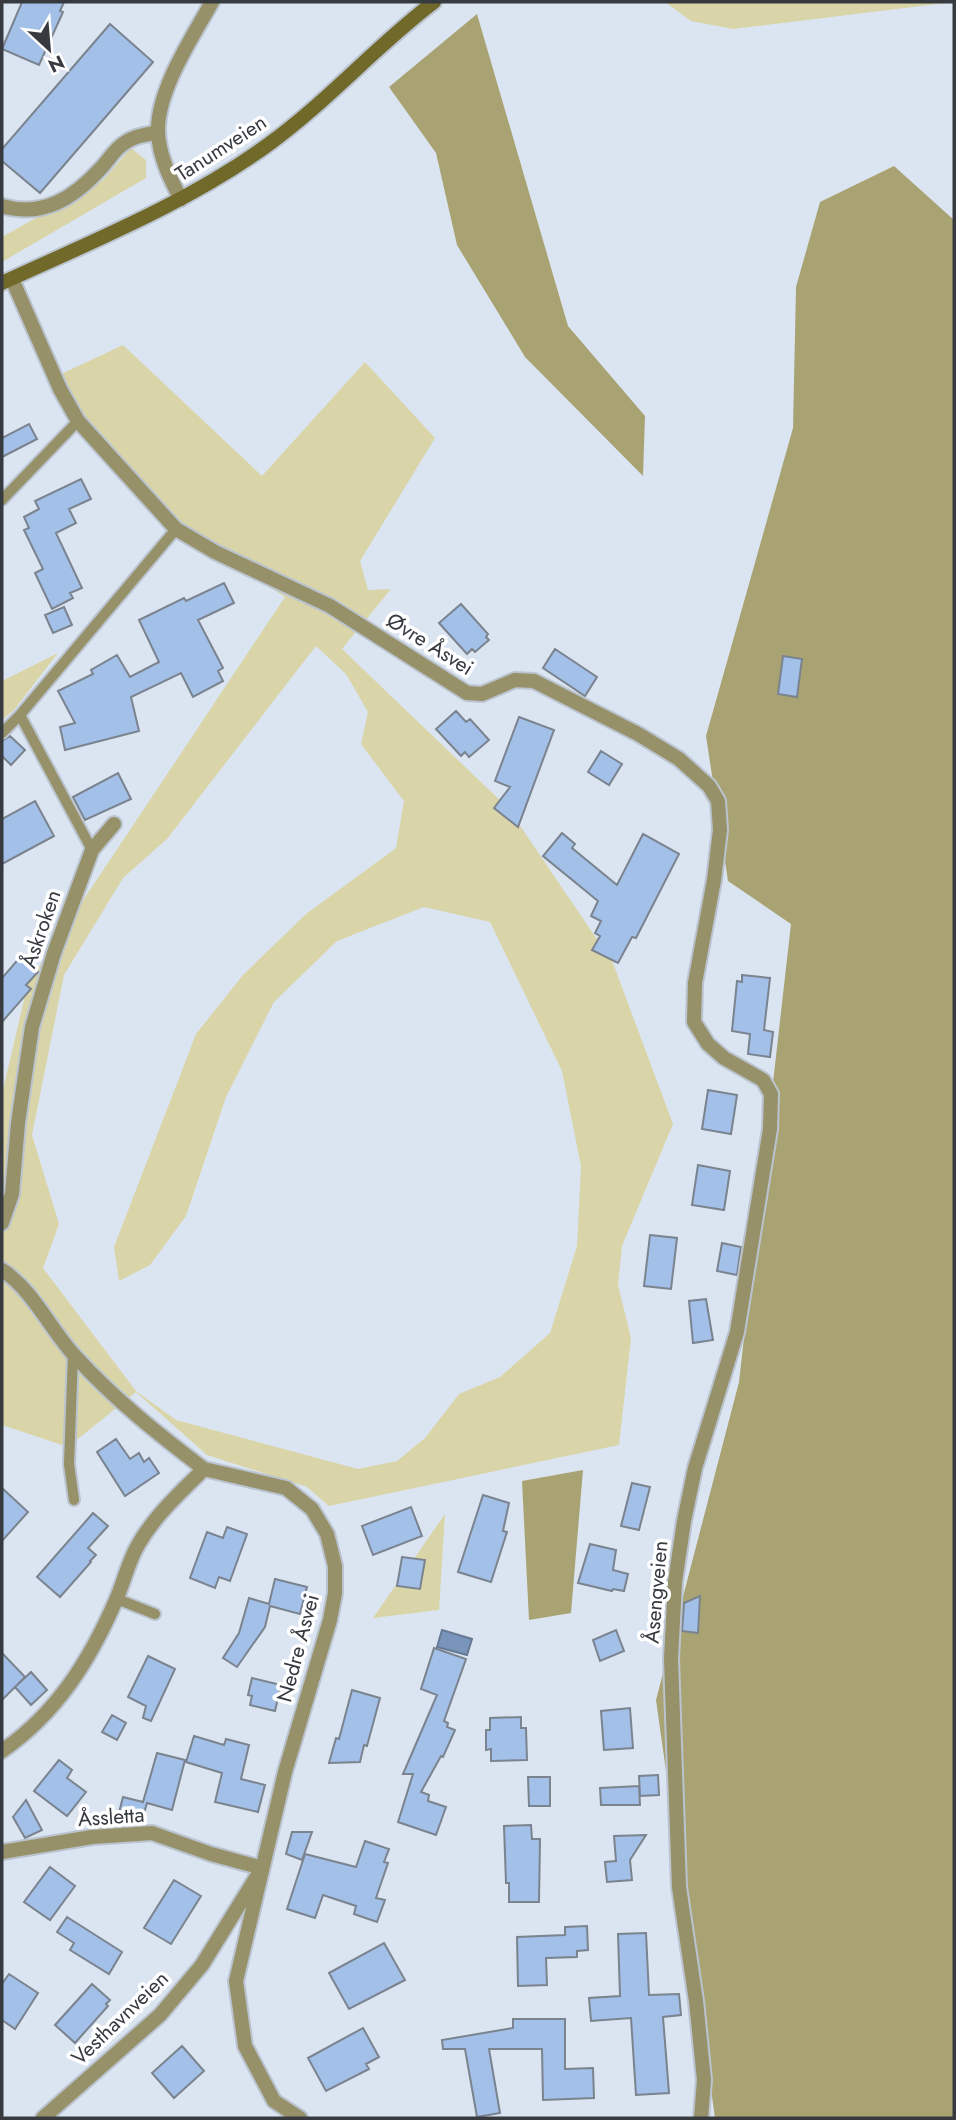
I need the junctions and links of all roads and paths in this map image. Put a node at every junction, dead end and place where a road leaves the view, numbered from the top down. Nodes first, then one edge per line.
1 (212, 2) edge
2 (434, 2) edge
3 (158, 132) junction
4 (180, 199) junction
5 (2, 206) edge
6 (7, 281) edge
7 (78, 421) junction
8 (2, 500) edge
9 (176, 529) junction
10 (20, 715) junction
11 (2, 733) edge
12 (114, 824) dead end
13 (92, 850) junction
14 (764, 1080) joint
15 (2, 1223) edge
16 (2, 1270) edge
17 (73, 1354) junction
18 (204, 1469) junction
19 (74, 1500) dead end
20 (117, 1599) junction
21 (155, 1614) dead end
22 (2, 1751) edge
23 (2, 1853) edge
24 (262, 1868) junction
25 (274, 2101) junction
26 (43, 2118) edge
27 (281, 2118) edge
28 (300, 2118) edge
29 (701, 2118) edge

1 - 3 street
2 - 4 main road, Tanumveien
3 - 4 street
3 - 5 street
4 - 6 main road, Tanumveien
6 - 7 street, Øvre Åsvei
7 - 8 lane
7 - 9 street, Øvre Åsvei
9 - 10 lane
9 - 14 street, Øvre Åsvei
10 - 11 lane
10 - 13 lane
12 - 13 street, Åskroken
13 - 15 street, Åskroken
14 - 29 street, Åsengveien
16 - 17 street
17 - 18 street
17 - 19 lane
18 - 20 street
18 - 24 street, Nedre Åsvei
20 - 21 lane
20 - 22 street
23 - 24 street, Åssletta
24 - 25 street, Nedre Åsvei
24 - 26 street, Vesthavnveien
25 - 27 street
25 - 28 street, Nedre Åsvei

